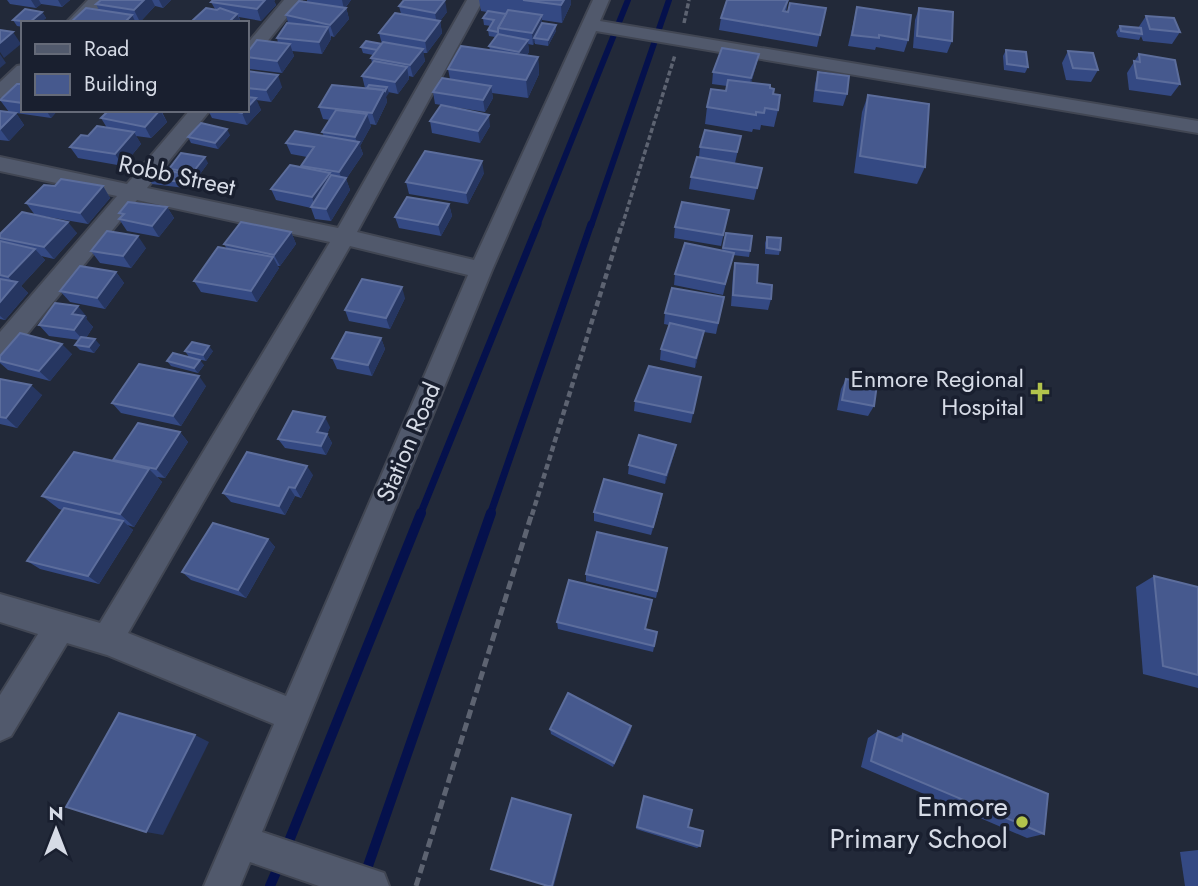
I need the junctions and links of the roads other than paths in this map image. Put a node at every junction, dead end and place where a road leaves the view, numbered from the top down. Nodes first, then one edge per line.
1 (98, 0) edge
2 (293, 0) edge
3 (475, 0) edge
4 (601, 0) edge
5 (76, 21) edge
6 (590, 25) junction
7 (248, 54) edge
8 (21, 72) edge
9 (0, 92) edge
10 (199, 112) edge
11 (1198, 127) edge
12 (0, 164) edge
13 (132, 193) junction
14 (344, 237) junction
15 (481, 270) junction
16 (0, 349) edge
17 (0, 608) edge
18 (60, 626) junction
19 (107, 640) junction
20 (292, 715) junction
21 (0, 725) edge
22 (241, 842) junction
23 (356, 880) edge
24 (222, 886) edge

1 - 5 street
2 - 7 street
3 - 14 street
4 - 6 street, Station Road
6 - 11 street
6 - 15 street, Station Road
8 - 9 street
10 - 13 street
12 - 13 street, Robb Street
13 - 14 street, Robb Street
13 - 16 street
14 - 15 street, Robb Street
14 - 19 street
15 - 20 street, Station Road
17 - 18 street
18 - 19 street
18 - 21 street
19 - 20 street
20 - 22 street, Station Road
22 - 23 street
22 - 24 street, Station Road

